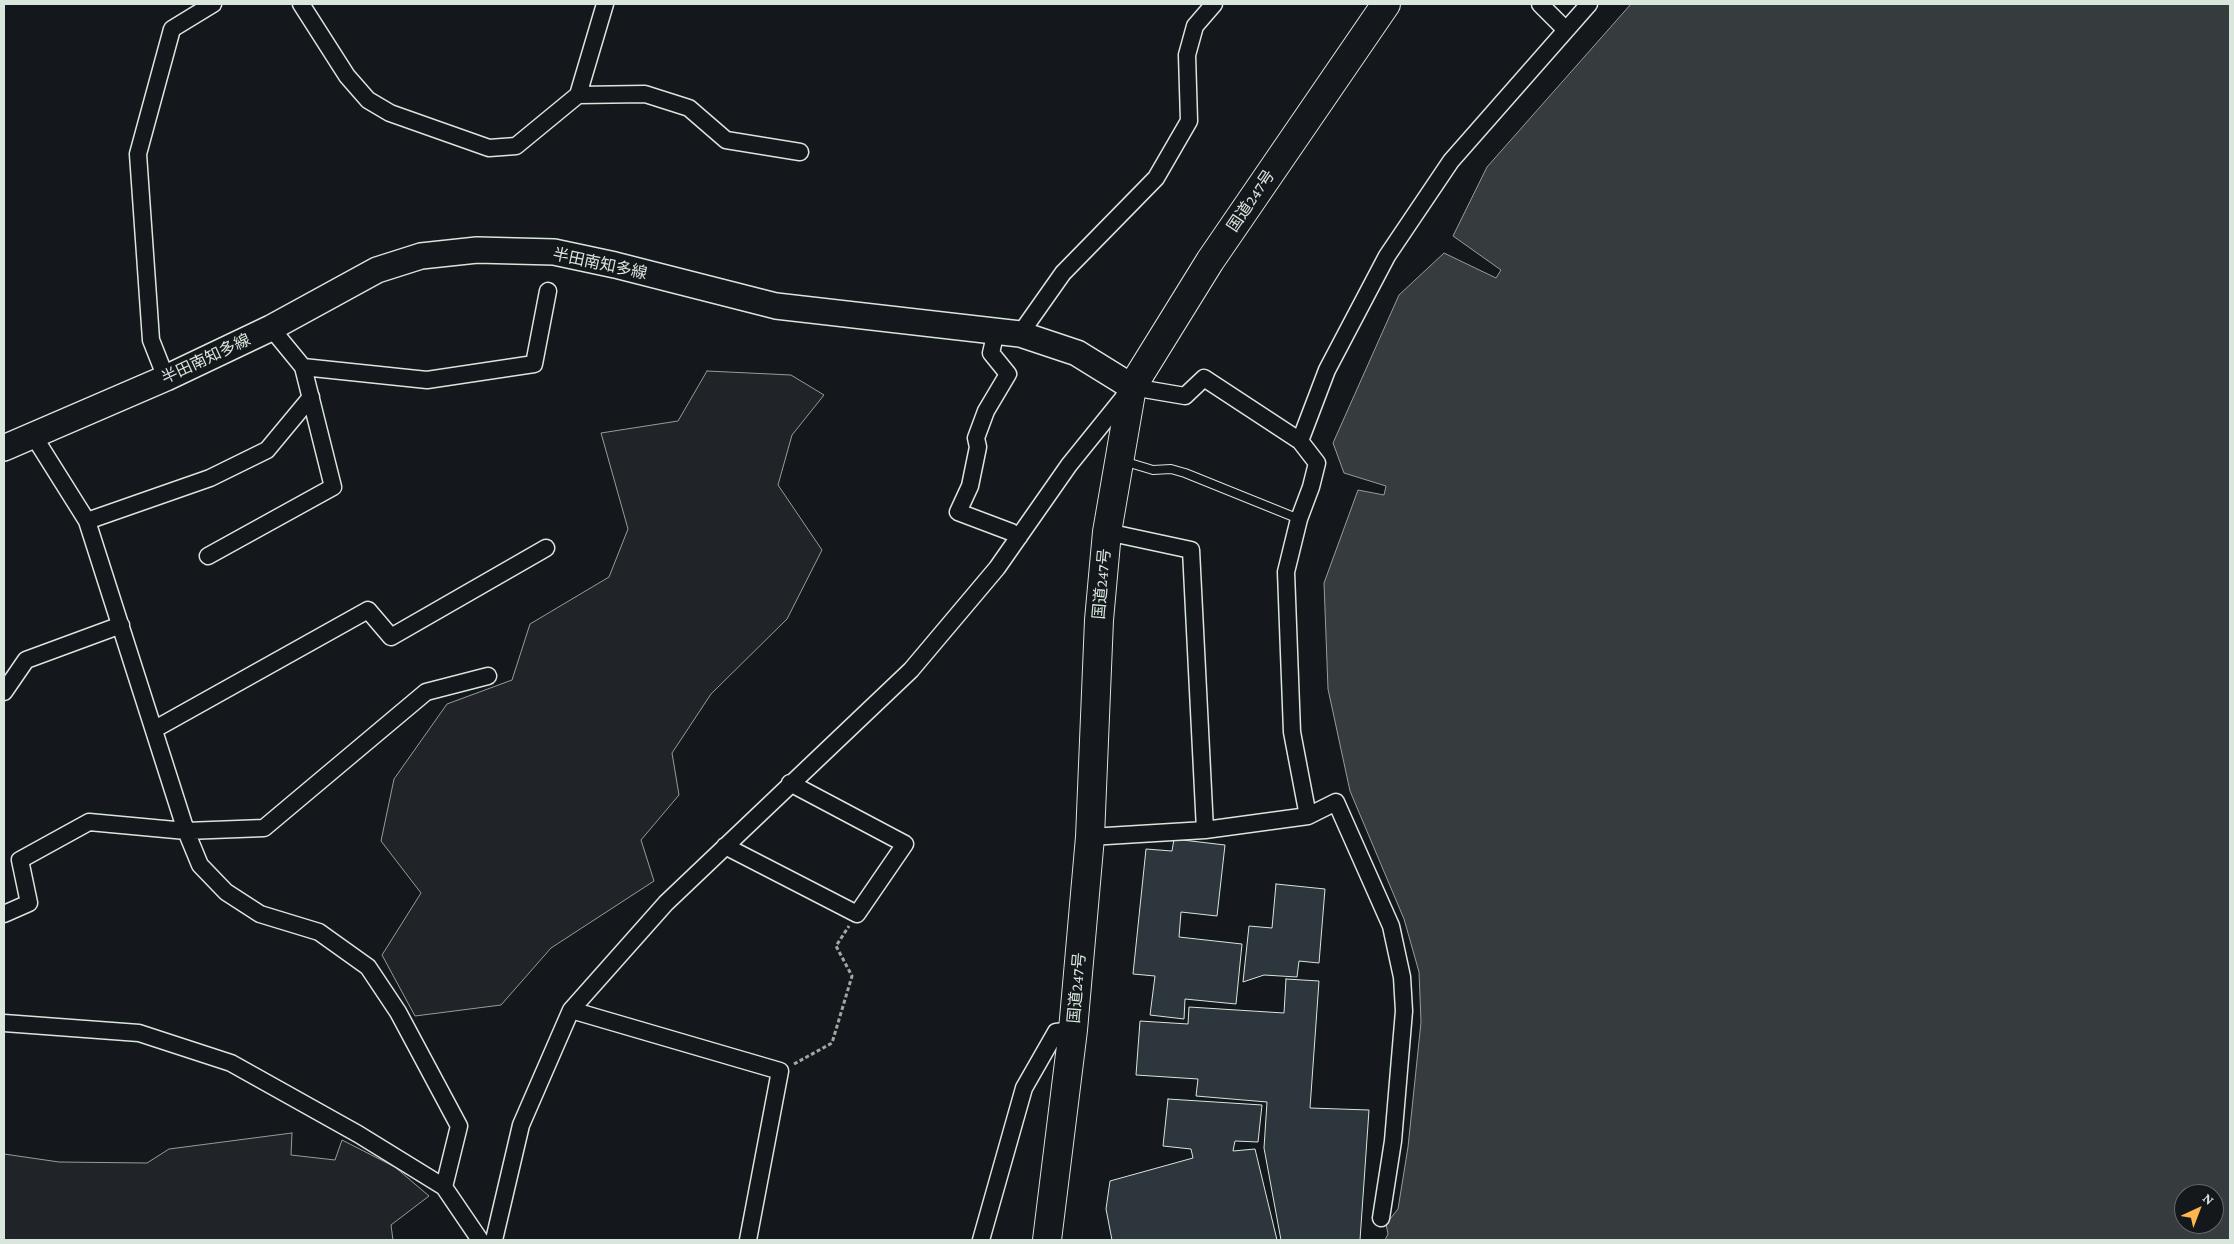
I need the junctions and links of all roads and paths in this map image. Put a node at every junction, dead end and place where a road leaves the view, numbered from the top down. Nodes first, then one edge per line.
1 (212, 4) edge
2 (301, 4) edge
3 (605, 4) edge
4 (1214, 4) edge
5 (1386, 4) edge
6 (1540, 4) edge
7 (1589, 4) edge
8 (1565, 30) junction
9 (578, 95) junction
10 (800, 152) dead end
11 (548, 291) dead end
12 (271, 328) junction
13 (1008, 332) junction
14 (303, 366) junction
15 (166, 378) junction
16 (1132, 387) junction
17 (311, 398) junction
18 (33, 436) junction
19 (1300, 441) junction
20 (4, 448) edge
21 (1119, 460) junction
22 (1299, 519) junction
23 (87, 521) junction
24 (1107, 532) junction
25 (1019, 537) junction
26 (546, 548) dead end
27 (208, 556) dead end
28 (121, 625) junction
29 (488, 676) dead end
30 (4, 692) edge
31 (155, 729) junction
32 (790, 783) junction
33 (1308, 816) junction
34 (1205, 830) junction
35 (186, 831) junction
36 (1090, 837) junction
37 (725, 846) junction
38 (4, 914) edge
39 (857, 914) junction
40 (571, 1010) junction
41 (4, 1023) edge
42 (1073, 1030) junction
43 (780, 1071) junction
44 (444, 1187) junction
45 (1381, 1218) dead end
46 (480, 1240) edge
47 (494, 1240) edge
48 (748, 1240) edge
49 (981, 1240) edge
50 (1047, 1240) edge

1 - 15 street
2 - 9 street
3 - 9 street
4 - 13 street
5 - 16 highway, 国道247号
6 - 8 street
7 - 8 street
8 - 19 street
9 - 10 street
11 - 14 street
12 - 13 main road, 半田南知多線
12 - 14 street
12 - 15 main road, 半田南知多線
13 - 16 main road, 半田南知多線
13 - 25 street
14 - 17 street
15 - 18 main road, 半田南知多線
16 - 19 street
16 - 21 highway, 国道247号
16 - 25 street
17 - 23 street
17 - 27 street
18 - 20 main road, 半田南知多線
18 - 23 street
19 - 22 street
21 - 22 lane
21 - 24 highway, 国道247号
22 - 33 street
23 - 28 street
24 - 34 street
24 - 36 highway, 国道247号
25 - 32 street
26 - 31 street
28 - 30 street
28 - 31 street
29 - 35 street
31 - 35 street
32 - 37 street
32 - 39 street
33 - 34 street
33 - 45 street
34 - 36 street
35 - 38 street
35 - 44 street
36 - 42 highway, 国道247号
37 - 39 street
37 - 40 street
39 - 43 path
40 - 43 street
40 - 47 street
41 - 44 street
42 - 49 street
42 - 50 highway, 国道247号
43 - 48 street
44 - 46 street

